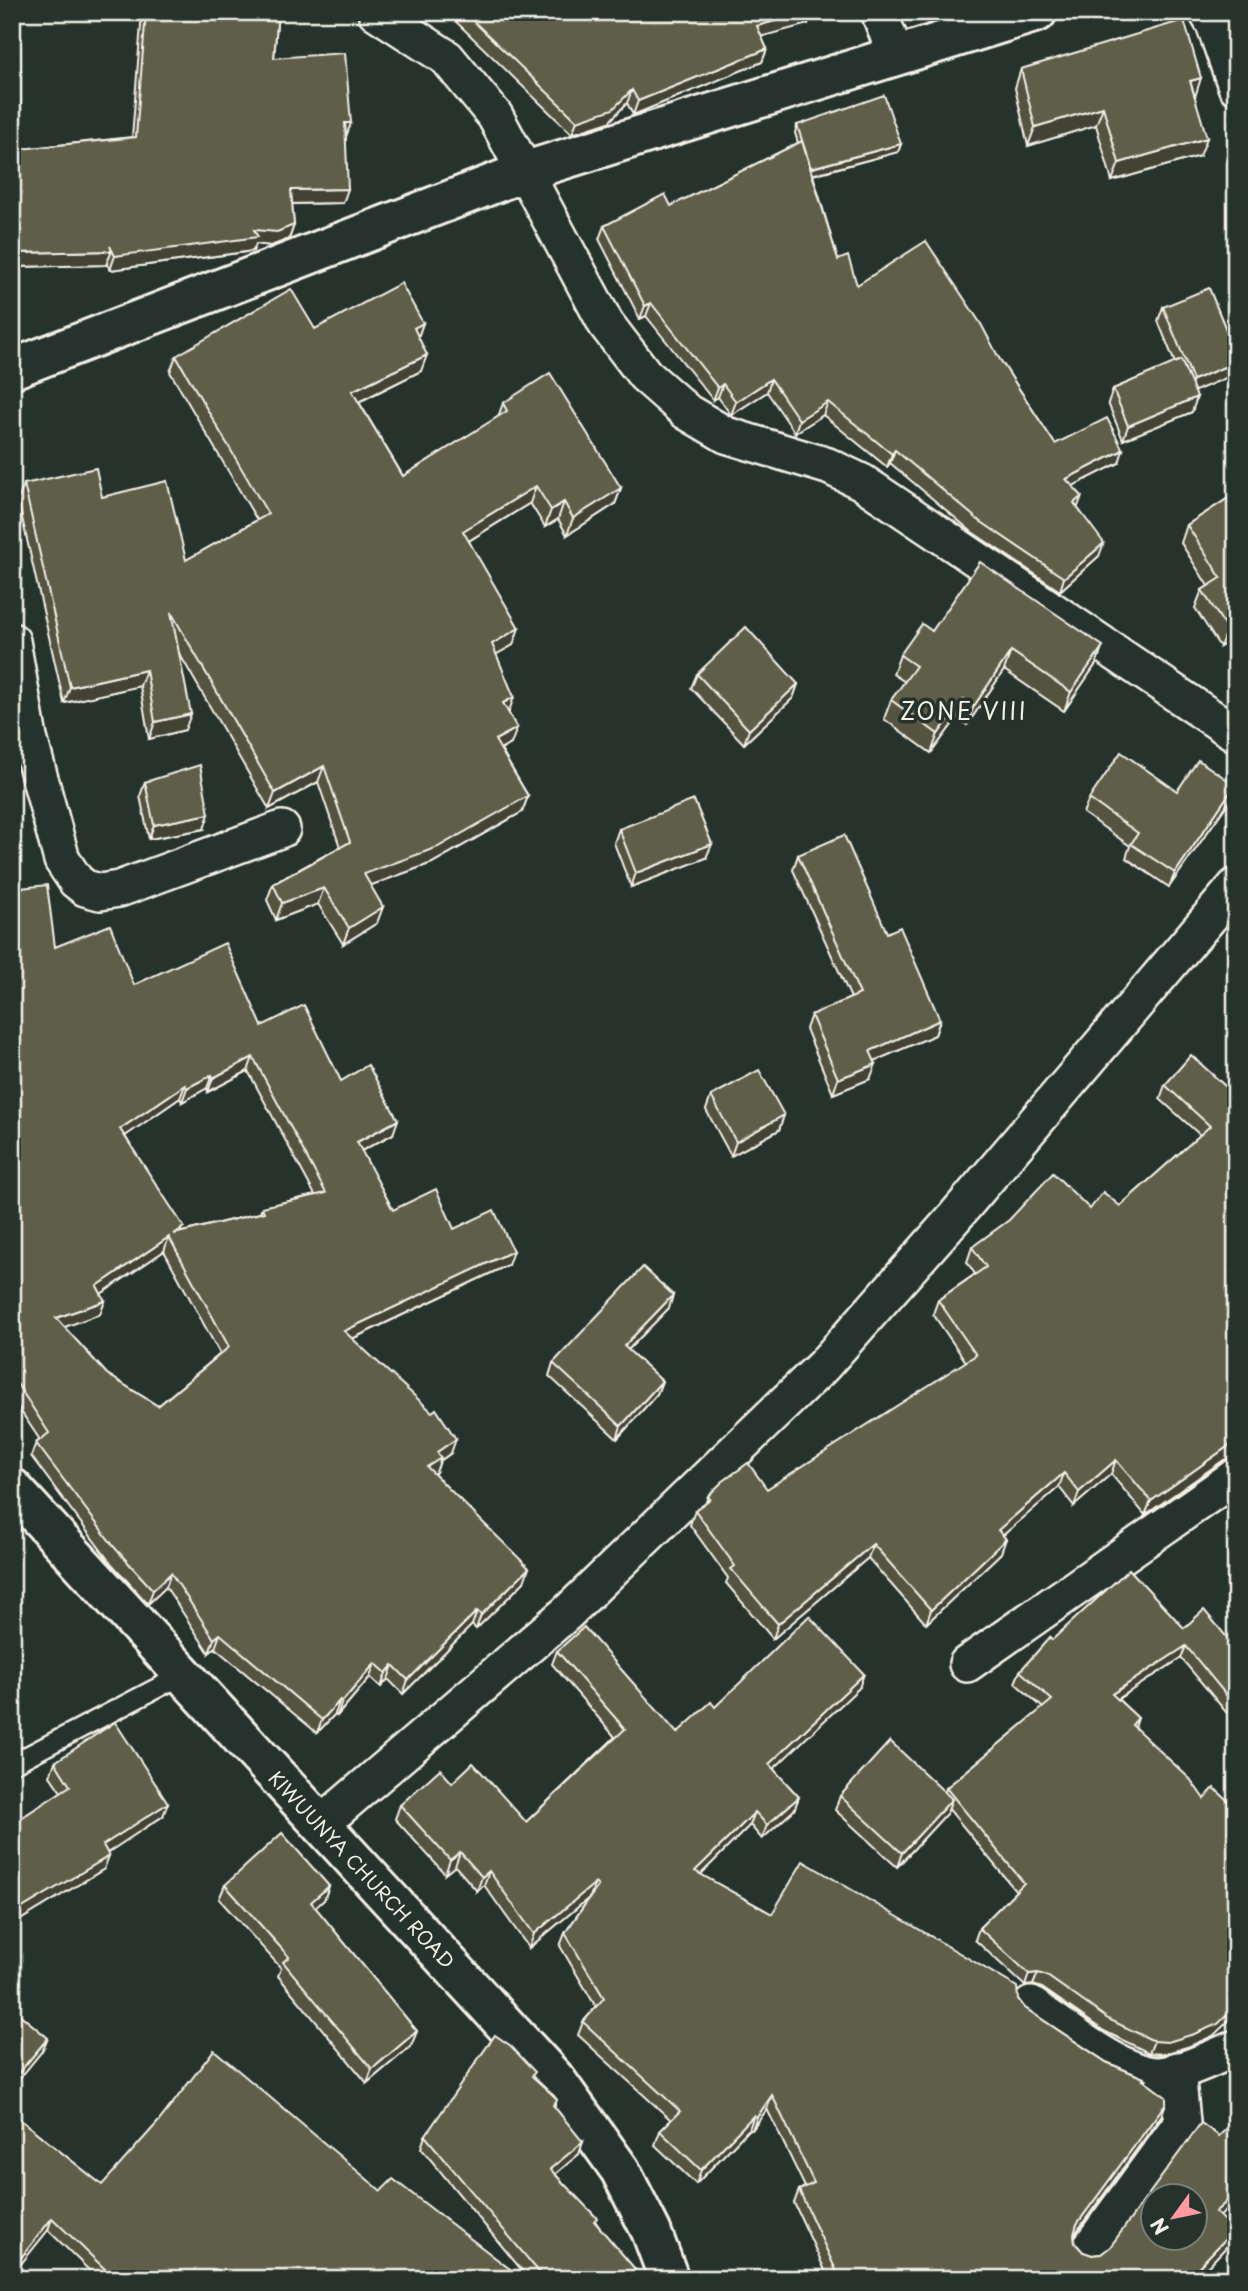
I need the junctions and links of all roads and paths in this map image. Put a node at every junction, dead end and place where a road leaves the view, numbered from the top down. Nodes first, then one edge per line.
1 (376, 12) edge
2 (879, 12) edge
3 (1037, 12) edge
4 (1207, 12) edge
5 (896, 56) junction
6 (1236, 86) edge
7 (526, 171) junction
8 (12, 369) edge
9 (12, 641) edge
10 (1236, 734) edge
11 (282, 829) dead end
12 (1236, 886) edge
13 (1236, 1476) edge
14 (12, 1488) edge
15 (967, 1664) dead end
16 (184, 1674) junction
17 (12, 1764) edge
18 (321, 1824) junction
19 (1031, 2005) dead end
20 (1234, 2051) edge
21 (1177, 2070) junction
22 (1088, 2249) dead end
23 (669, 2279) edge

1 - 7 street
2 - 5 street
3 - 5 street
4 - 6 street
5 - 7 street
7 - 8 street
7 - 10 street
9 - 11 street
12 - 18 street
13 - 15 street
14 - 16 street, KIWUUNYA CHURCH ROAD
16 - 17 lane
16 - 18 street, KIWUUNYA CHURCH ROAD
18 - 23 street, KIWUUNYA CHURCH ROAD
19 - 21 street
20 - 21 street
21 - 22 street

